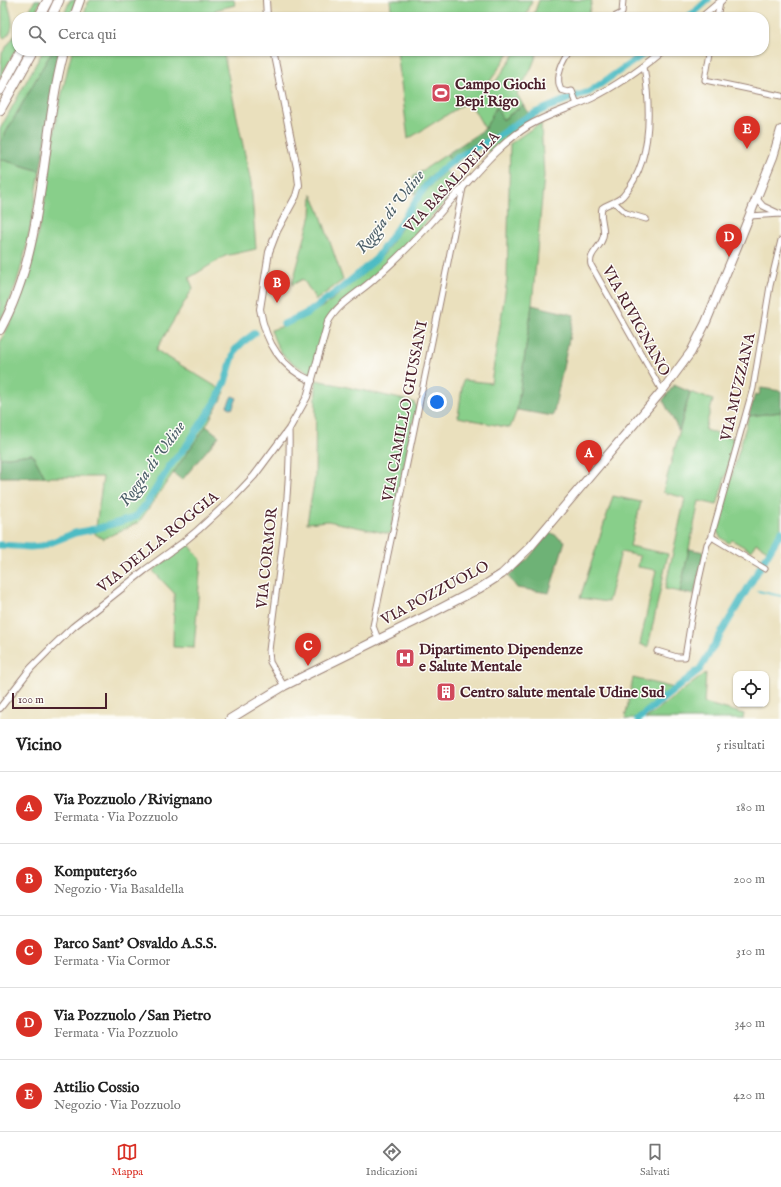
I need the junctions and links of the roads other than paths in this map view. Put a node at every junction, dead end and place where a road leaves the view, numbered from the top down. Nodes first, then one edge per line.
1 (48, 0) edge
2 (59, 0) edge
3 (80, 0) edge
4 (266, 0) edge
5 (624, 0) edge
6 (721, 1) edge
7 (42, 12) edge
8 (53, 12) edge
9 (76, 12) edge
10 (267, 12) edge
11 (622, 12) edge
12 (708, 12) edge
13 (718, 12) edge
14 (18, 56) edge
15 (30, 56) edge
16 (63, 56) edge
17 (274, 56) edge
18 (566, 56) edge
19 (656, 56) edge
20 (709, 56) edge
21 (644, 66) junction
22 (0, 90) edge
23 (781, 96) edge
24 (576, 102) junction
25 (0, 110) edge
26 (781, 130) edge
27 (463, 187) junction
28 (756, 199) junction
29 (615, 203) junction
30 (781, 214) edge
31 (750, 216) junction
32 (646, 219) dead end
33 (781, 240) edge
34 (0, 330) edge
35 (312, 381) junction
36 (662, 391) junction
37 (289, 429) junction
38 (712, 537) junction
39 (764, 569) dead end
40 (378, 639) junction
41 (657, 651) dead end
42 (284, 686) junction
43 (0, 708) edge
44 (230, 719) edge

1 - 7 highway
2 - 8 highway
3 - 9 main road
4 - 10 street
5 - 11 street
6 - 12 street
6 - 13 street
14 - 22 highway
15 - 25 highway
16 - 34 main road
17 - 35 street
18 - 24 street
19 - 21 street, VIA BASALDELLA
20 - 23 street
21 - 24 street, VIA BASALDELLA
21 - 29 street, VIA RIVIGNANO
24 - 27 street, VIA BASALDELLA
26 - 28 main road, VIA POZZUOLO
27 - 35 street, VIA BASALDELLA
27 - 40 street, VIA CAMILLO GIUSSANI
28 - 30 street
28 - 31 main road, VIA POZZUOLO
29 - 32 street
29 - 36 street, VIA RIVIGNANO
30 - 31 street
31 - 36 main road, VIA POZZUOLO
33 - 38 street, VIA MUZZANA
35 - 37 street, VIA DELLA ROGGIA
36 - 40 main road, VIA POZZUOLO
37 - 42 street, VIA CORMOR
37 - 43 street, VIA DELLA ROGGIA
38 - 39 street
38 - 41 street, VIA MUZZANA
40 - 42 main road, VIA POZZUOLO
42 - 44 main road, VIA POZZUOLO

